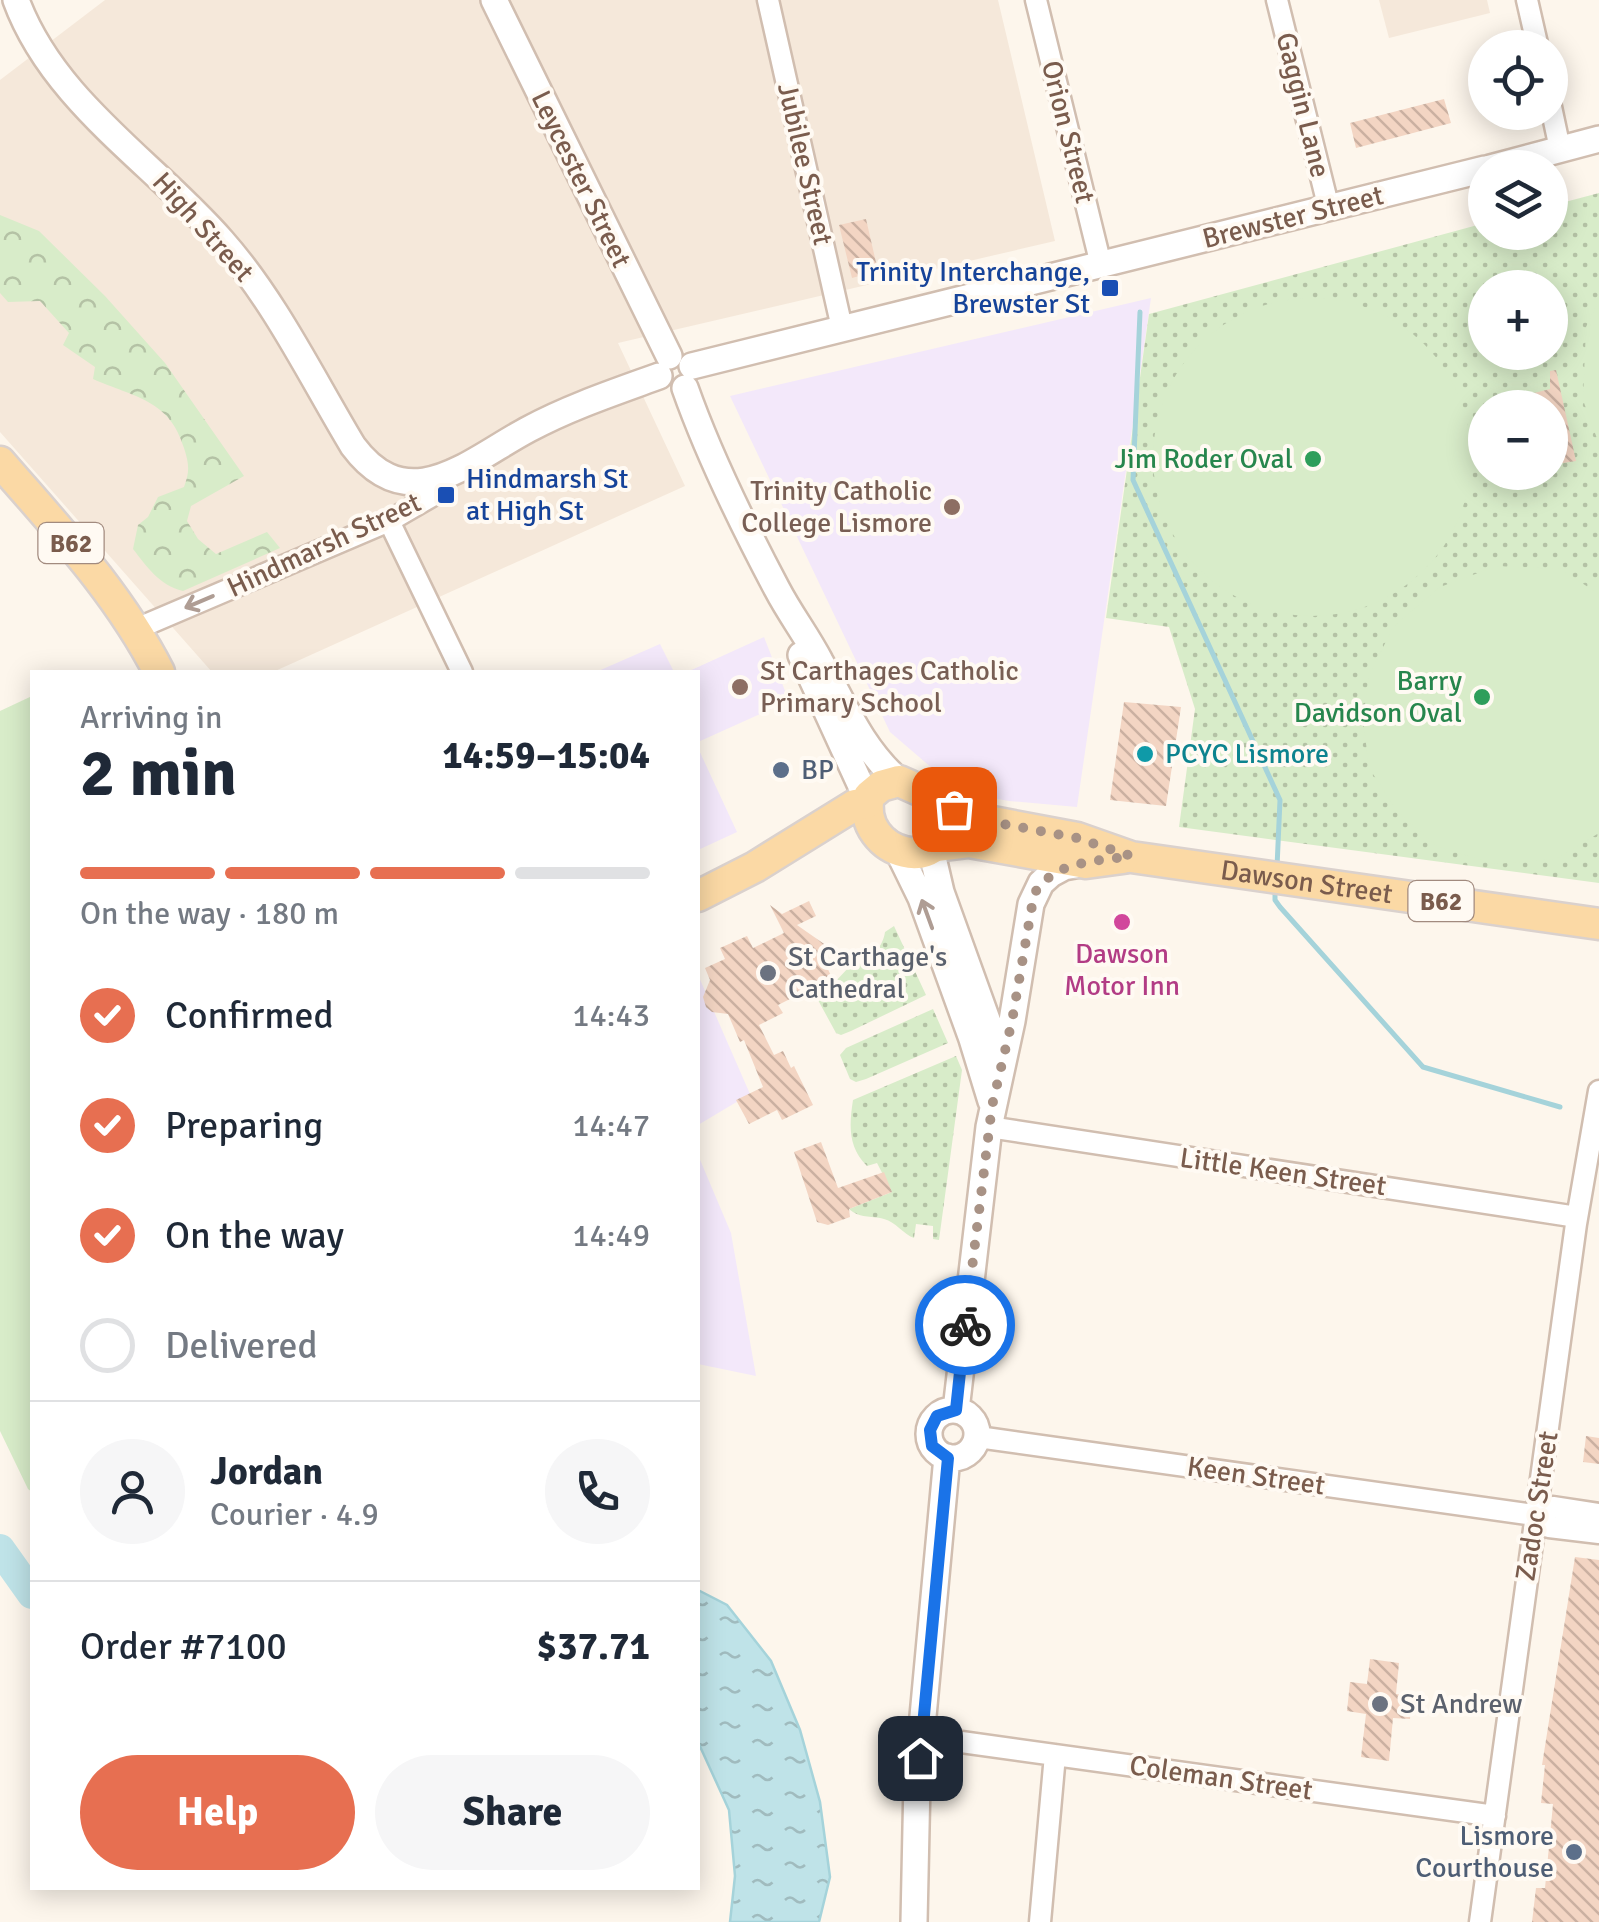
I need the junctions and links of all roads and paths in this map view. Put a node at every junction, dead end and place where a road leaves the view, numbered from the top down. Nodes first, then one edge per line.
1 (16, 0) edge
2 (494, 0) edge
3 (768, 0) edge
4 (1036, 0) edge
5 (1277, 0) edge
6 (1528, 0) edge
7 (1534, 30) edge
8 (1556, 130) edge
9 (1599, 139) edge
10 (1560, 149) junction
11 (1556, 150) edge
12 (1468, 173) edge
13 (1328, 209) junction
14 (1100, 265) junction
15 (842, 328) junction
16 (676, 372) junction
17 (0, 462) edge
18 (430, 480) junction
19 (389, 520) junction
20 (777, 589) junction
21 (136, 630) junction
22 (157, 670) edge
23 (461, 670) edge
24 (899, 781) junction
25 (933, 798) junction
26 (868, 799) junction
27 (888, 844) junction
28 (933, 848) junction
29 (1131, 856) junction
30 (1086, 863) junction
31 (755, 867) junction
32 (700, 895) edge
33 (1599, 924) edge
34 (999, 1071) junction
35 (1599, 1091) edge
36 (991, 1117) junction
37 (1576, 1216) junction
38 (956, 1410) junction
39 (978, 1437) junction
40 (948, 1458) junction
41 (1599, 1514) edge
42 (1534, 1515) junction
43 (1599, 1534) edge
44 (947, 1740) dead end
45 (1055, 1755) junction
46 (1495, 1816) junction
47 (914, 1922) edge
48 (1040, 1922) edge
49 (1480, 1922) edge

1 - 18 street, High Street
2 - 16 street, Leycester Street
3 - 15 street, Jubilee Street
4 - 14 street, Orion Street
5 - 13 street, Gaggin Lane
6 - 7 street
8 - 10 street
9 - 10 street, Brewster Street
10 - 11 street, Brewster Street
12 - 13 street, Brewster Street
13 - 14 street, Brewster Street
14 - 15 street, Hindmarsh Street
15 - 16 street, Hindmarsh Street
16 - 18 street, Hindmarsh Street
16 - 20 street, Leycester Street
17 - 21 main road, B62
18 - 19 street, Hindmarsh Street
19 -> 21 street, Hindmarsh Street
19 - 23 street
20 - 24 street, Leycester Street
20 - 26 street, Leycester Street
21 - 22 main road, B62
24 - 25 main road
24 - 26 main road, B62
25 - 28 main road
25 - 29 main road, Dawson Street
26 - 27 main road
26 - 31 main road, B62
27 - 28 main road, B62
27 - 31 main road, B62
36 -> 27 street
28 - 30 main road, Dawson Street / B62
28 - 34 street
29 - 30 main road, Dawson Street / B62
29 - 33 main road, Dawson Street / B62
30 - 34 street
31 - 32 main road, B62
34 - 36 street
35 - 37 street, Zadoc Street
36 - 37 street, Little Keen Street
36 - 38 street
37 - 42 street, Zadoc Street
38 - 39 street
38 - 40 street
39 - 40 street
39 - 42 street, Keen Street
40 - 47 street
41 - 42 street, Keen Street
42 - 43 street, Keen Street
42 - 46 street, Zadoc Street
44 - 45 street, Coleman Street
45 - 46 street, Coleman Street
45 - 48 street
46 - 49 street, Zadoc Street

